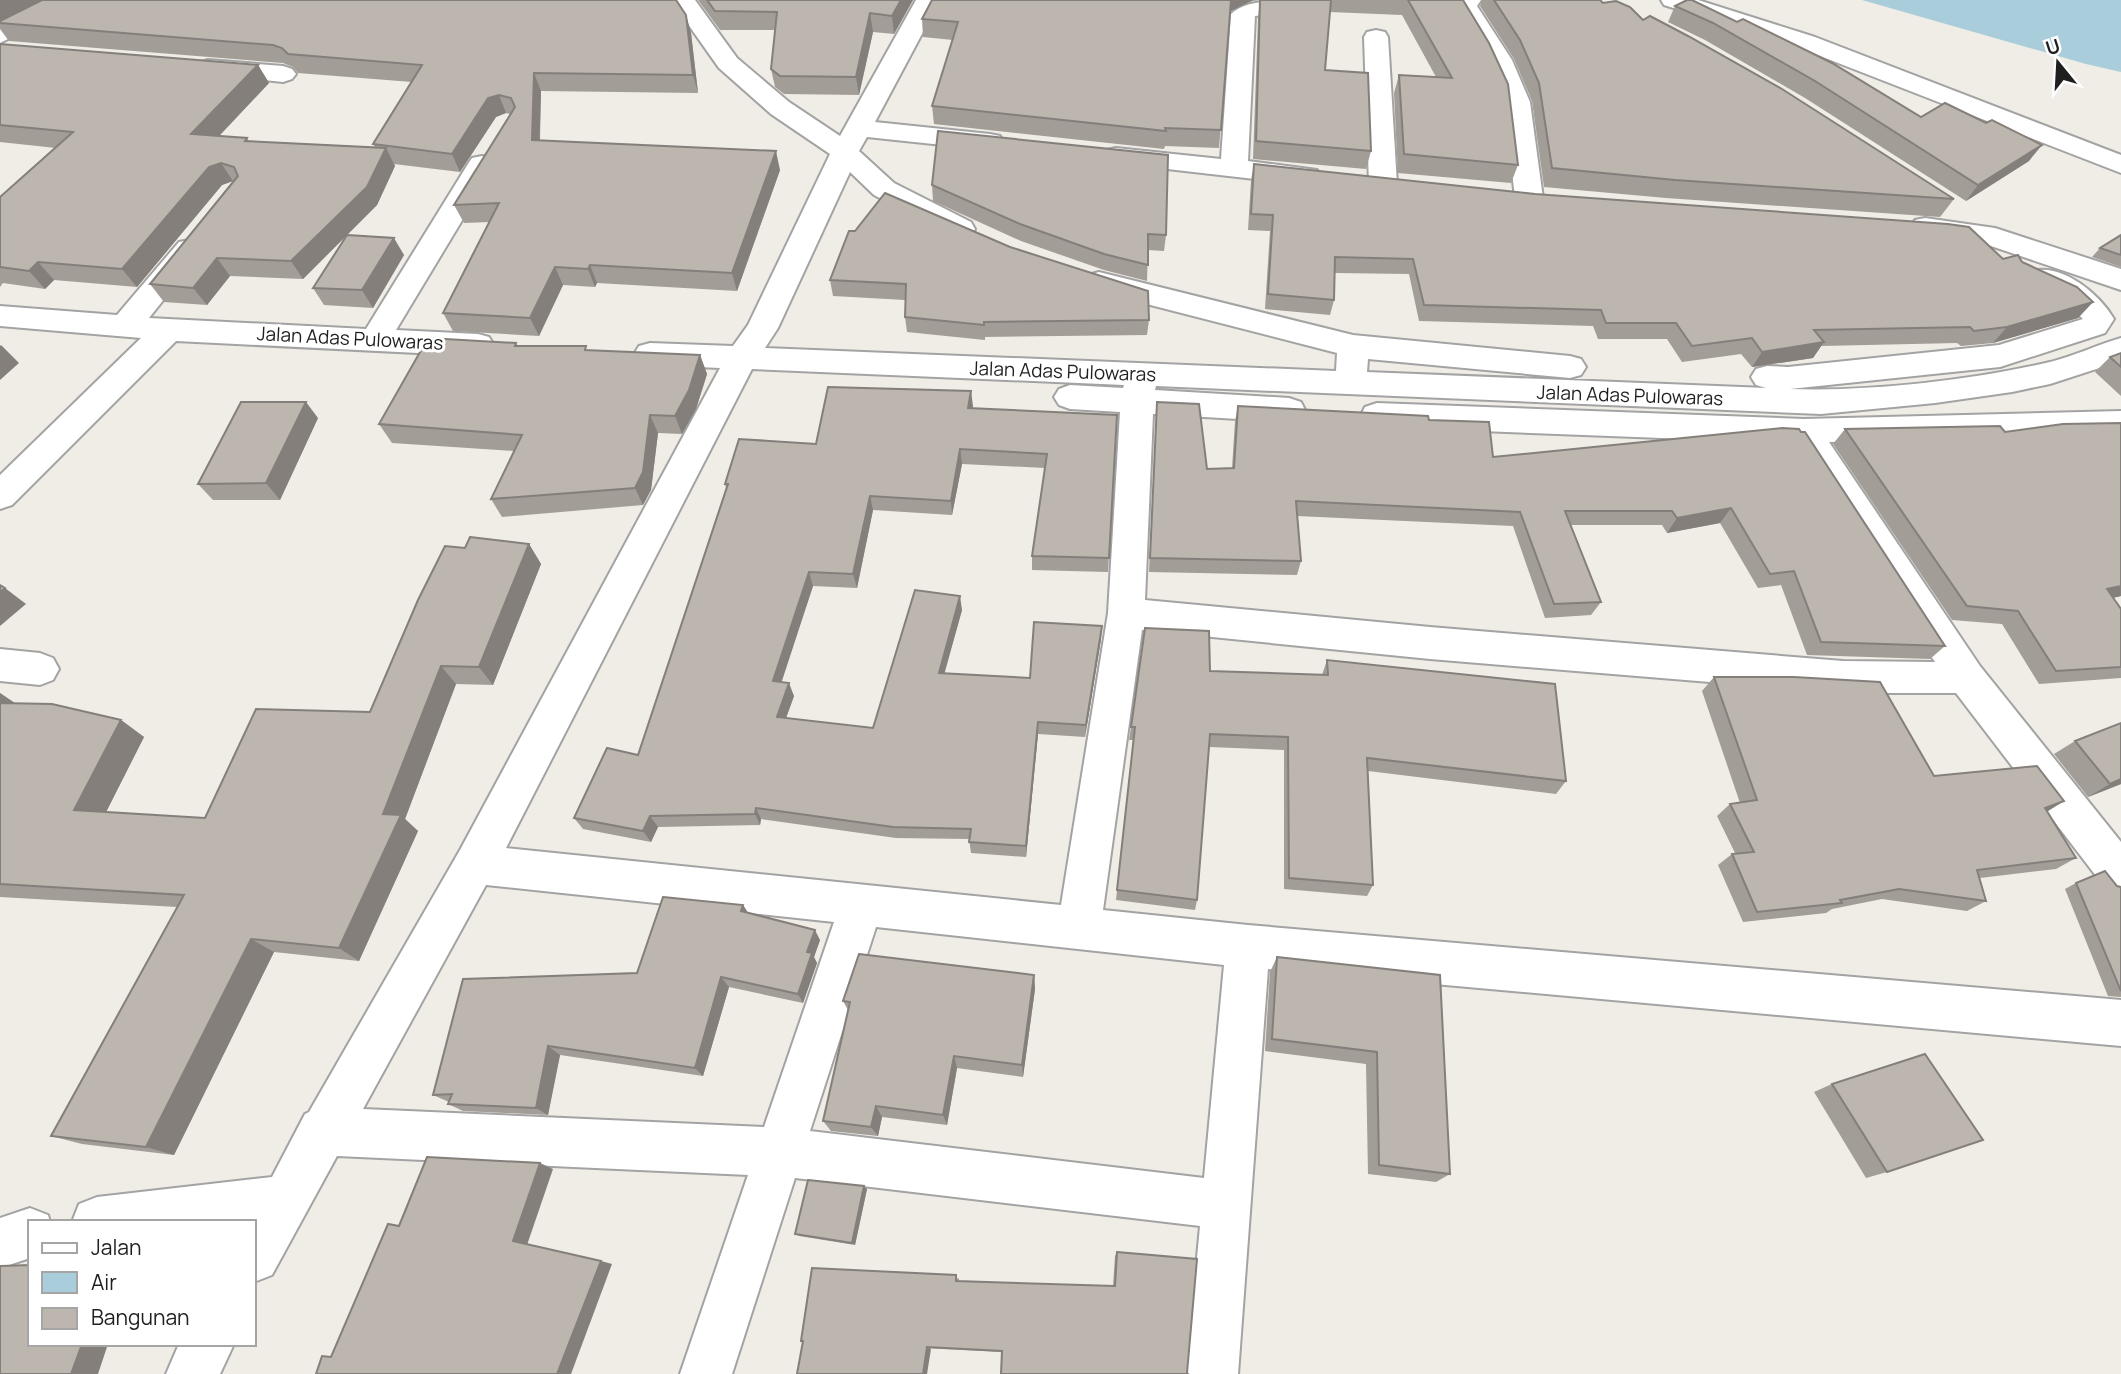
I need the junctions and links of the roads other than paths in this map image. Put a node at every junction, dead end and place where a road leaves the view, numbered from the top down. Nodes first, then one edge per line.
1 (66, 0) edge
2 (683, 0) edge
3 (928, 0) edge
4 (1289, 0) edge
5 (1469, 0) edge
6 (1673, 0) edge
7 (1376, 37) dead end
8 (4, 46) edge
9 (188, 66) edge
10 (283, 74) edge
11 (851, 140) junction
12 (1019, 145) edge
13 (493, 147) edge
14 (1086, 152) edge
15 (2121, 165) edge
16 (1234, 169) junction
17 (1530, 198) edge
18 (1949, 207) edge
19 (209, 224) edge
20 (1995, 237) junction
21 (987, 240) edge
22 (1070, 272) edge
23 (2121, 280) edge
24 (0, 316) edge
25 (124, 327) junction
26 (168, 330) junction
27 (375, 339) junction
28 (510, 346) edge
29 (1353, 346) junction
30 (2121, 349) edge
31 (619, 353) edge
32 (737, 368) junction
33 (1139, 388) junction
34 (1337, 403) junction
35 (2121, 423) edge
36 (1804, 431) junction
37 (0, 496) edge
38 (1126, 613) junction
39 (0, 665) edge
40 (40, 669) dead end
41 (1966, 677) junction
42 (475, 864) junction
43 (2121, 876) edge
44 (861, 905) junction
45 (1079, 928) junction
46 (1248, 946) junction
47 (2121, 1023) edge
48 (322, 1131) junction
49 (781, 1152) junction
50 (284, 1200) junction
51 (1226, 1205) junction
52 (114, 1220) edge
53 (28, 1234) edge
54 (0, 1243) edge
55 (256, 1253) edge
56 (207, 1346) edge
57 (192, 1374) edge
58 (706, 1374) edge
59 (1212, 1374) edge

1 - 8 street
2 - 11 street
3 - 11 street
4 - 16 street
5 - 17 street
6 - 15 street
7 - 16 street
9 - 10 street
11 - 12 street
11 - 21 street
11 - 32 street
13 - 27 street
14 - 16 street
18 - 20 street
19 - 25 street
20 - 23 street
20 - 29 street
22 - 29 street
24 - 25 street, Jalan Adas Pulowaras
25 - 26 street, Jalan Adas Pulowaras
26 - 27 street, Jalan Adas Pulowaras
26 - 37 street
27 - 28 street, Jalan Adas Pulowaras
29 - 34 street
30 - 34 street, Jalan Adas Pulowaras
31 - 32 street
32 - 33 street
32 - 42 street
33 - 34 street
33 - 34 street, Jalan Adas Pulowaras
33 - 38 street
34 - 36 street
35 - 36 street
36 - 41 street
38 - 41 street
38 - 45 street
39 - 40 street
41 - 43 street
42 - 44 street
42 - 48 street
44 - 45 street
44 - 49 street
45 - 46 street
46 - 47 street
46 - 51 street
48 - 49 street
48 - 50 street
49 - 51 street
49 - 58 street
50 - 52 street
50 - 55 street
51 - 59 street
53 - 54 street
56 - 57 street

